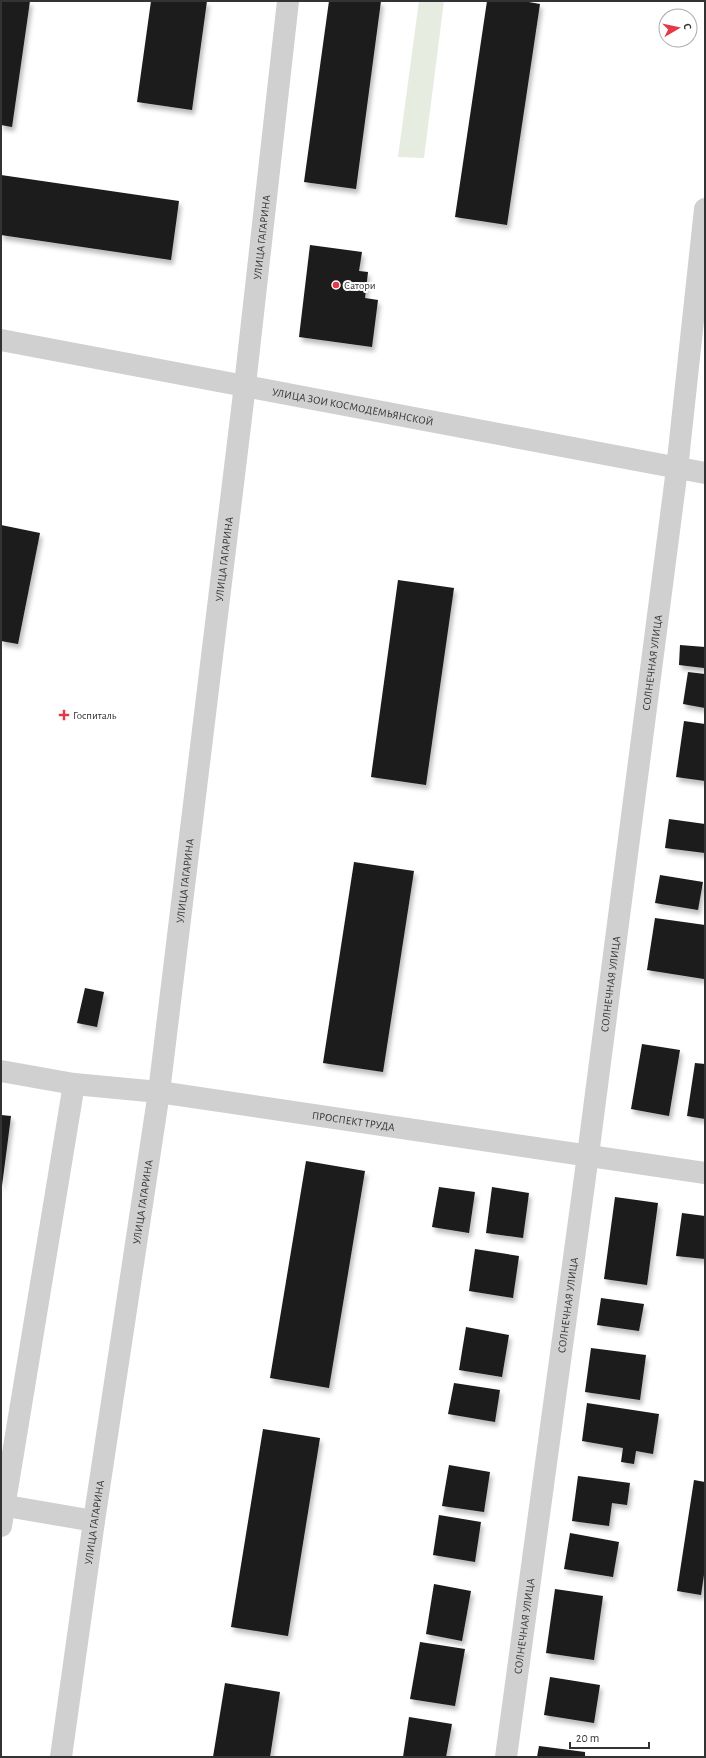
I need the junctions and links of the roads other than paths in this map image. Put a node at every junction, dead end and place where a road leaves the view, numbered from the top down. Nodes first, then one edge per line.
1 (288, 1) edge
2 (705, 209) edge
3 (1, 340) edge
4 (245, 385) junction
5 (677, 469) junction
6 (705, 473) edge
7 (1, 1071) edge
8 (74, 1084) junction
9 (159, 1092) junction
10 (588, 1155) junction
11 (705, 1173) edge
12 (2, 1512) edge
13 (94, 1521) junction
14 (61, 1757) edge
15 (506, 1757) edge

1 - 4 street, УЛИЦА ГАГАРИНА
2 - 5 street, СОЛНЕЧНАЯ УЛИЦА
3 - 4 street, УЛИЦА ЗОИ КОСМОДЕМЬЯНСКОЙ
4 - 5 street, УЛИЦА ЗОИ КОСМОДЕМЬЯНСКОЙ
4 - 9 street, УЛИЦА ГАГАРИНА
5 - 6 street, УЛИЦА ЗОИ КОСМОДЕМЬЯНСКОЙ
5 - 10 street, СОЛНЕЧНАЯ УЛИЦА
7 - 8 street, ПРОСПЕКТ ТРУДА
8 - 9 street, ПРОСПЕКТ ТРУДА
8 - 12 street
9 - 10 street, ПРОСПЕКТ ТРУДА
9 - 13 street, УЛИЦА ГАГАРИНА
10 - 11 street, ПРОСПЕКТ ТРУДА
10 - 15 street, СОЛНЕЧНАЯ УЛИЦА
12 - 13 street
13 - 14 street, УЛИЦА ГАГАРИНА

